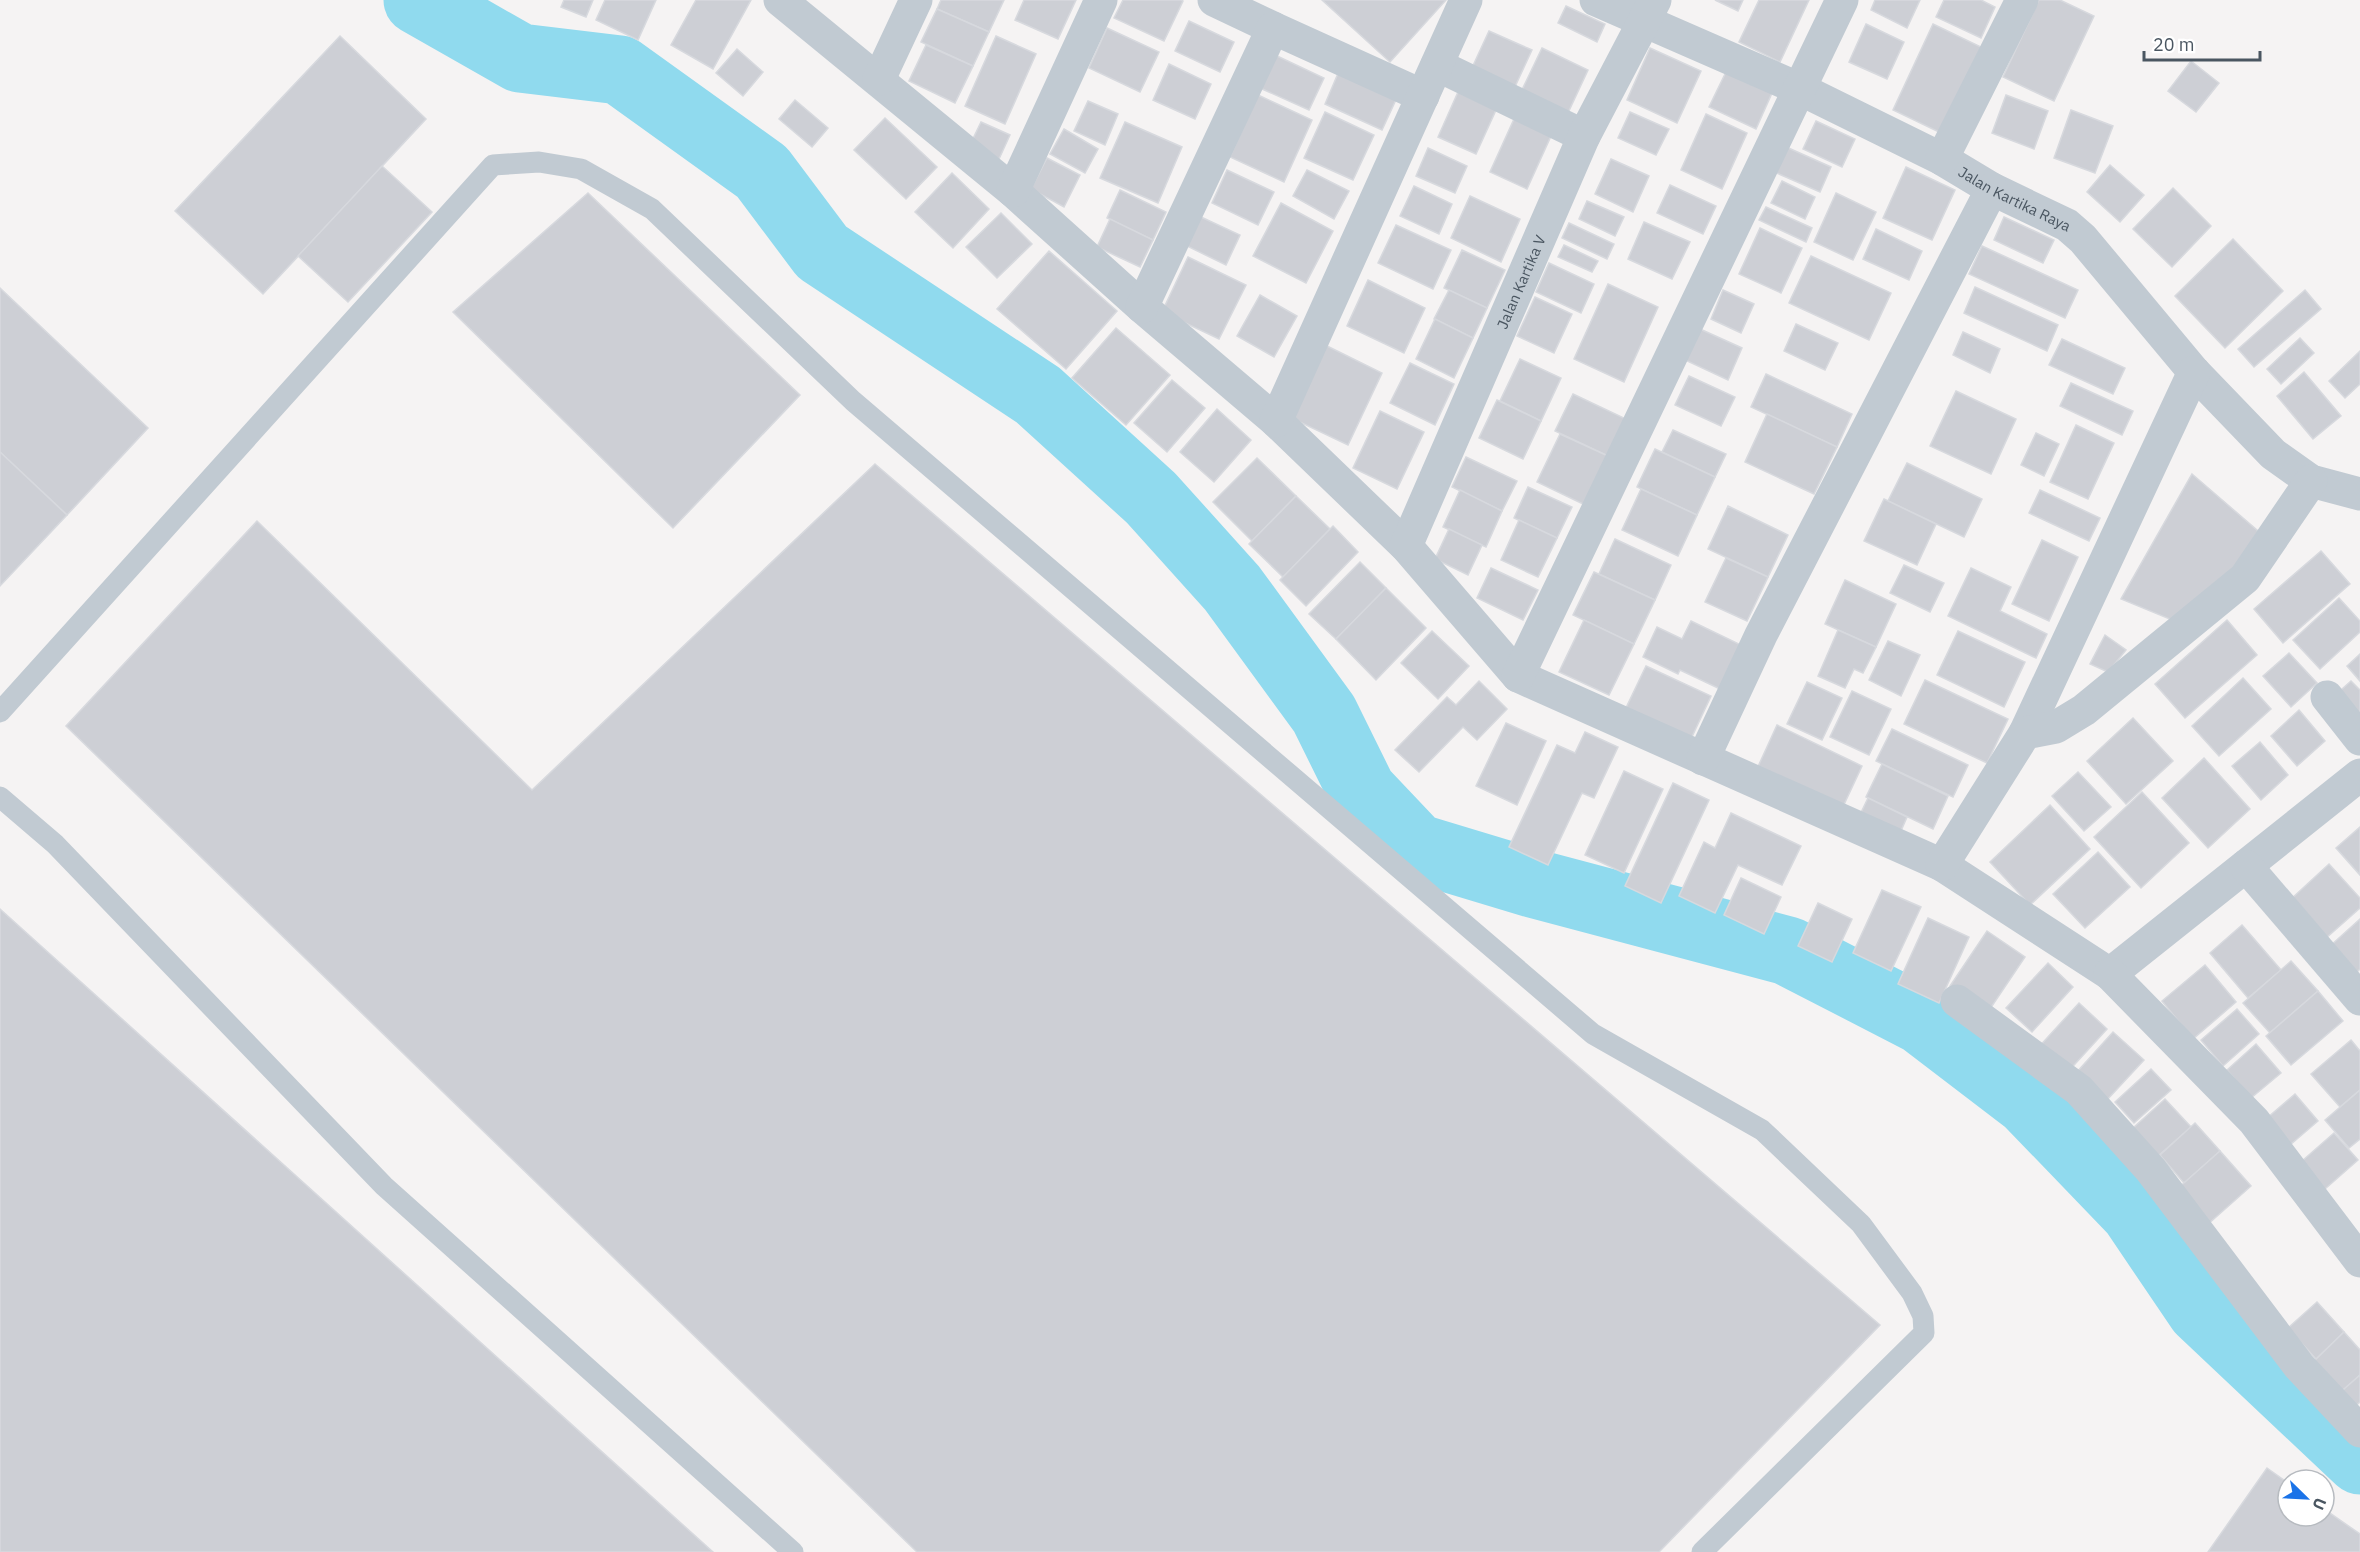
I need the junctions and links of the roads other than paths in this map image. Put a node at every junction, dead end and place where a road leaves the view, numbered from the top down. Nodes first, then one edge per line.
1 (780, 0) edge
2 (916, 0) edge
3 (1101, 0) edge
4 (1214, 0) edge
5 (1466, 0) edge
6 (1596, 0) edge
7 (1842, 0) edge
8 (2022, 0) edge
9 (1650, 11) edge
10 (1273, 28) junction
11 (1437, 65) junction
12 (879, 79) junction
13 (1800, 89) junction
14 (1423, 96) junction
15 (1584, 136) junction
16 (1942, 159) junction
17 (1992, 189) junction
18 (1013, 191) junction
19 (1142, 307) junction
20 (2194, 372) junction
21 (1276, 421) junction
22 (2311, 482) junction
23 (2360, 494) edge
24 (1406, 546) junction
25 (1518, 676) junction
26 (2327, 697) dead end
27 (0, 712) edge
28 (2025, 734) junction
29 (2360, 739) edge
30 (1703, 759) junction
31 (2360, 775) edge
32 (0, 797) edge
33 (1942, 866) junction
34 (2246, 866) junction
35 (2110, 974) junction
36 (2360, 999) edge
37 (1957, 1001) dead end
38 (2360, 1261) edge
39 (2360, 1431) edge
40 (793, 1552) edge
41 (1702, 1552) edge

1 - 12 street
2 - 12 street
3 - 18 street
4 - 10 street
5 - 11 street
6 - 9 street, Jalan Kartika Raya
7 - 13 street
8 - 16 street
9 - 13 street, Jalan Kartika Raya
9 - 15 street, Jalan Kartika V
10 - 14 street
10 - 19 street
11 - 14 street
11 - 15 street
12 - 18 street
13 - 16 street, Jalan Kartika Raya
13 - 25 street
14 - 21 street
15 - 24 street, Jalan Kartika V
16 - 17 street, Jalan Kartika Raya
17 - 20 street, Jalan Kartika Raya
17 - 30 street
18 - 19 street
19 - 21 street
20 - 22 street, Jalan Kartika Raya
20 - 28 street
21 - 24 street
22 - 23 street, Jalan Kartika Raya
22 - 28 street
24 - 25 street
25 - 30 street
26 - 29 street
27 - 41 lane
28 - 33 street
30 - 33 street
31 - 34 street
32 - 40 lane
33 - 35 street
34 - 35 street
34 - 36 street
35 - 38 street
37 - 39 street

